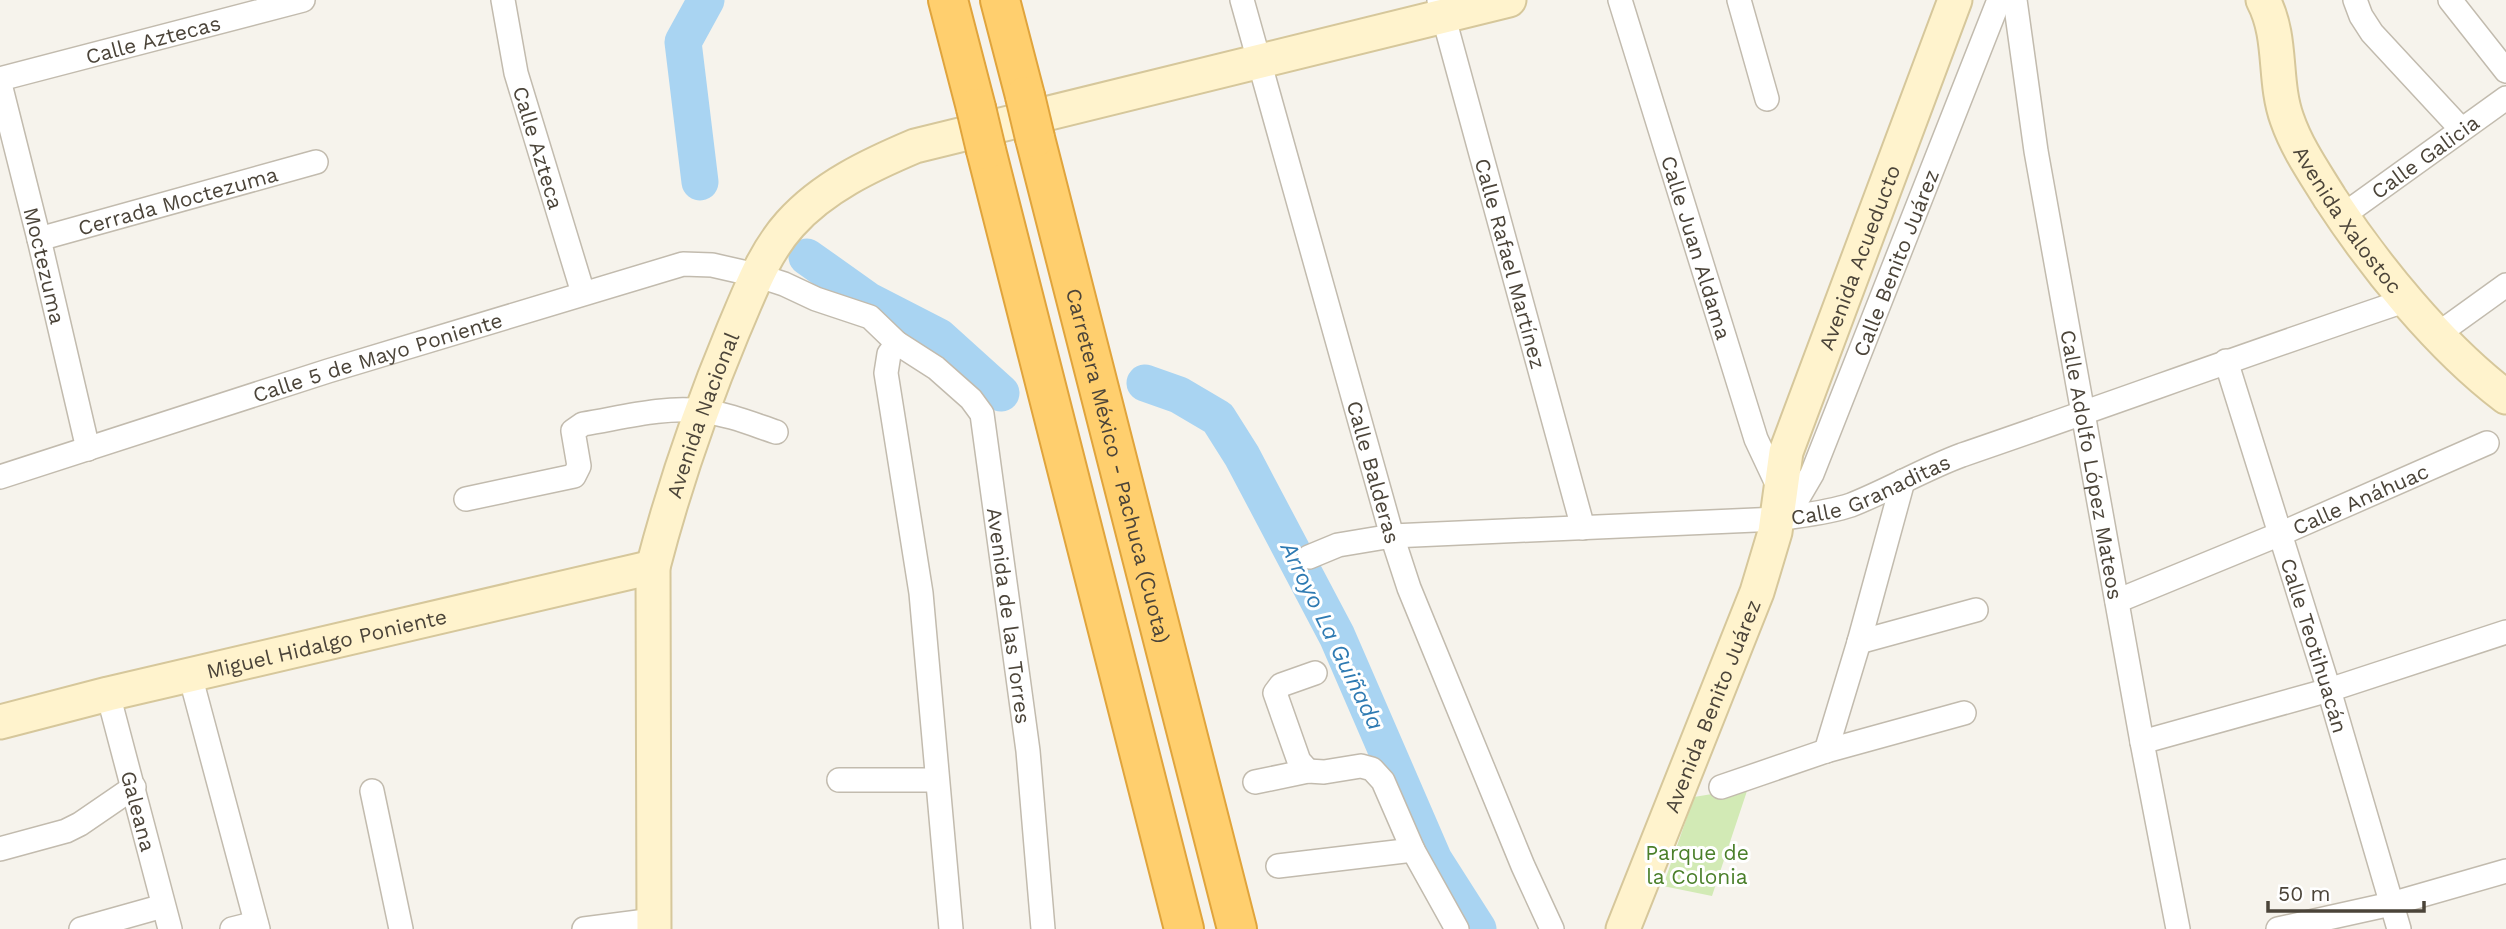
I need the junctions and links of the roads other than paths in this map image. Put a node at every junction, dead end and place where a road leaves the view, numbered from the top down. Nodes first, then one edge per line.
1 (303, 0) edge
2 (503, 0) edge
3 (948, 0) edge
4 (1000, 0) edge
5 (1242, 0) edge
6 (1509, 0) edge
7 (1620, 0) edge
8 (1739, 0) edge
9 (1955, 0) edge
10 (1999, 0) edge
11 (2015, 0) edge
12 (2263, 0) edge
13 (2355, 0) edge
14 (2450, 0) edge
15 (1441, 8) edge
16 (1261, 62) junction
17 (2506, 71) edge
18 (0, 81) edge
19 (2506, 98) edge
20 (1767, 99) dead end
21 (2461, 129) junction
22 (316, 162) dead end
23 (2342, 216) junction
24 (39, 239) junction
25 (757, 275) junction
26 (2506, 285) edge
27 (583, 293) junction
28 (2407, 300) junction
29 (2438, 334) junction
30 (897, 343) junction
31 (2226, 361) junction
32 (2506, 397) edge
33 (701, 411) junction
34 (2084, 414) junction
35 (776, 432) dead end
36 (2487, 443) dead end
37 (88, 449) junction
38 (0, 477) edge
39 (1903, 481) junction
40 (466, 499) dead end
41 (1779, 504) junction
42 (1583, 528) junction
43 (2280, 534) junction
44 (1392, 536) junction
45 (1309, 557) dead end
46 (653, 567) junction
47 (2116, 601) junction
48 (1976, 610) dead end
49 (2506, 632) edge
50 (1859, 642) junction
51 (1315, 673) dead end
52 (190, 675) junction
53 (2329, 690) junction
54 (108, 694) junction
55 (1964, 713) dead end
56 (0, 722) edge
57 (2141, 742) junction
58 (1826, 751) junction
59 (1308, 771) junction
60 (839, 780) dead end
61 (937, 780) junction
62 (1255, 782) dead end
63 (1721, 787) dead end
64 (134, 788) junction
65 (372, 791) dead end
66 (0, 849) edge
67 (1413, 850) junction
68 (1278, 866) dead end
69 (2506, 871) edge
70 (2391, 904) junction
71 (163, 906) junction
72 (654, 924) edge
73 (257, 926) edge
74 (81, 929) edge
75 (170, 929) edge
76 (232, 929) edge
77 (401, 929) edge
78 (584, 929) edge
79 (951, 929) edge
80 (1043, 929) edge
81 (1184, 929) edge
82 (1237, 929) edge
83 (1457, 929) edge
84 (1552, 929) edge
85 (1623, 929) edge
86 (2178, 929) edge
87 (2278, 929) edge
88 (2399, 929) edge

1 - 18 street, Calle Aztecas
2 - 27 street, Calle Azteca
3 - 81 highway, bridge
4 - 82 highway, Carretera México - Pachuca (Cuota), bridge
5 - 16 street, Calle Balderas
6 - 15 main road, Avenida Nacional
7 - 41 street, Calle Juan Aldama
8 - 20 street
9 - 41 main road, Avenida Acueducto
10 - 41 street, Calle Benito Juárez
11 - 34 street, Calle Adolfo López Mateos
12 - 23 main road, Avenida Xalostoc
13 - 21 street
14 - 17 street
15 - 16 main road, Avenida Nacional
15 - 42 street, Calle Rafael Martínez
16 - 25 main road, Avenida Nacional
16 - 44 street, Calle Balderas
18 - 24 street, Moctezuma
19 - 21 street, Calle Galicia
21 - 23 street, Calle Galicia
22 - 24 street, Cerrada Moctezuma
23 - 28 main road, Avenida Xalostoc
24 - 37 street, Moctezuma
25 - 27 street, Calle 5 de Mayo Poniente
25 - 30 street, Avenida de las Torres
25 - 33 main road, Avenida Nacional
26 - 29 street
27 - 37 street, Calle 5 de Mayo Poniente
28 - 29 main road, Avenida Xalostoc
28 - 31 street, Calle Granaditas
29 - 32 main road, Avenida Xalostoc
30 - 61 street
30 - 80 street, Avenida de las Torres
31 - 34 street, Calle Granaditas
31 - 43 street, Calle Teotihuacán
33 - 35 street
33 - 40 street
33 - 46 main road, Avenida Nacional
34 - 39 street, Calle Granaditas
34 - 47 street, Calle Adolfo López Mateos
36 - 43 street, Calle Anáhuac
37 - 38 street, Calle 5 de Mayo Poniente
39 - 41 street, Calle Granaditas
39 - 50 street
41 - 42 street, Calle Granaditas
41 - 85 main road, Avenida Benito Juárez
42 - 44 street, Calle Granaditas
43 - 47 street, Calle Anáhuac
43 - 53 street, Calle Teotihuacán
44 - 45 street, Calle Granaditas
44 - 84 street, Calle Balderas
46 - 52 main road, Miguel Hidalgo Poniente
46 - 72 main road, Avenida Nacional
47 - 57 street, Calle Adolfo López Mateos
48 - 50 street
49 - 53 street
50 - 58 street
51 - 59 street
52 - 54 main road, Miguel Hidalgo Poniente
52 - 73 street
53 - 57 street
53 - 70 street, Calle Teotihuacán
54 - 56 main road, Miguel Hidalgo Poniente
54 - 64 street, Galeana
55 - 58 street
57 - 86 street, Calle Adolfo López Mateos
58 - 63 street
59 - 62 street
59 - 67 street
60 - 61 street
61 - 79 street
64 - 66 street
64 - 71 street, Galeana
65 - 77 street
67 - 68 street
67 - 83 street
69 - 70 street
70 - 87 street
70 - 88 street, Calle Teotihuacán
71 - 74 street
71 - 75 street, Galeana
72 - 78 street
73 - 76 street

